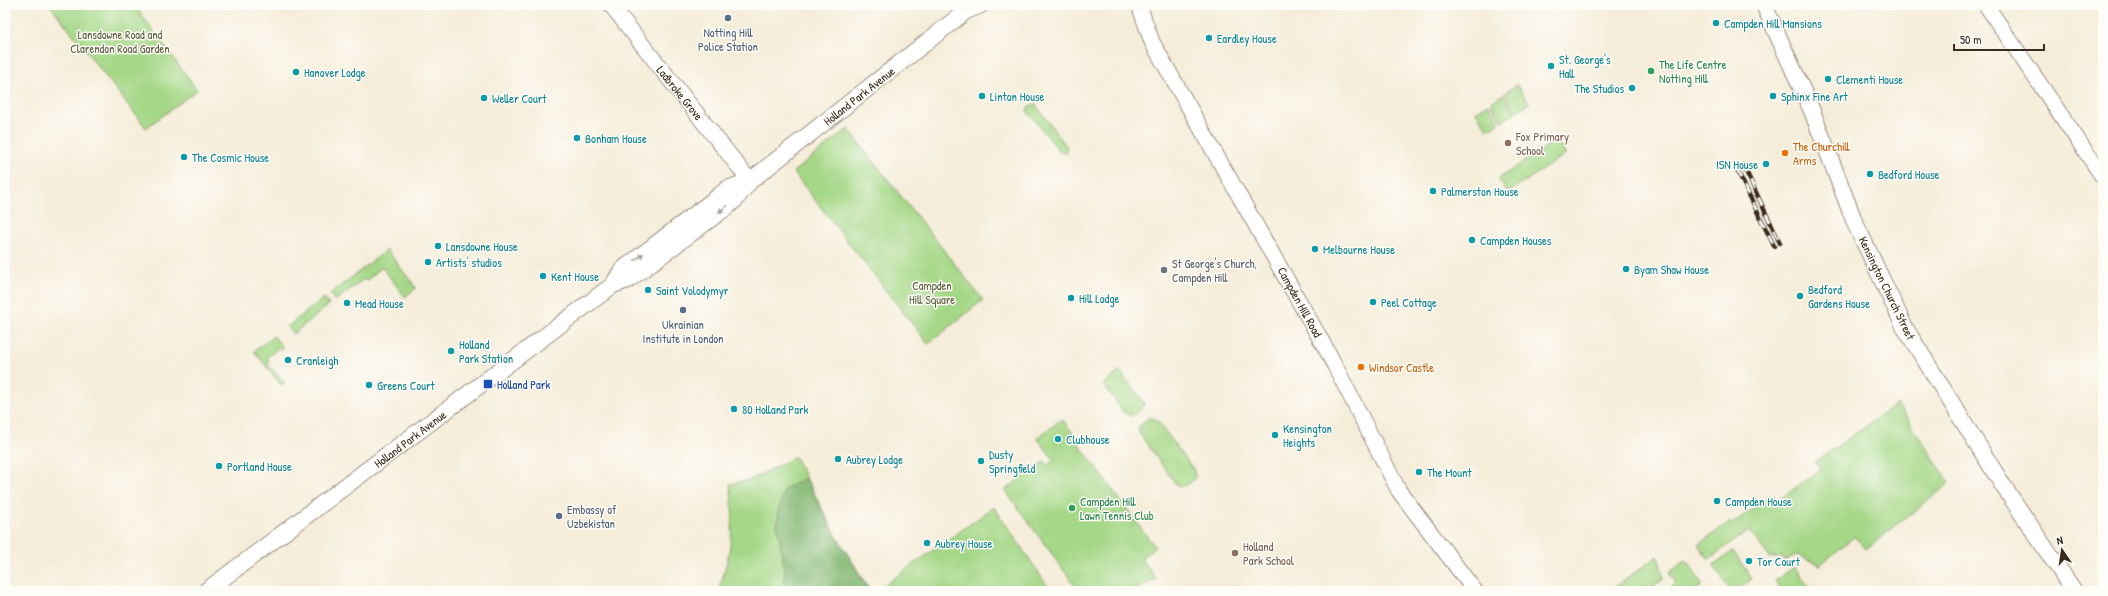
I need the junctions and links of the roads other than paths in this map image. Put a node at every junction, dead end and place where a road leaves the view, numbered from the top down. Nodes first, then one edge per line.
1 (611, 5) edge
2 (981, 5) edge
3 (1139, 5) edge
4 (1764, 5) edge
5 (1986, 5) edge
6 (968, 8) edge
7 (2103, 177) edge
8 (750, 181) junction
9 (206, 591) edge
10 (1476, 591) edge
11 (2074, 591) edge

1 - 8 street, Ladbroke Grove
2 - 6 main road, Holland Park Avenue
3 - 10 street, Campden Hill Road
4 - 11 main road, Kensington Church Street
5 - 7 street
6 - 8 main road, Holland Park Avenue
8 - 9 main road, Holland Park Avenue

